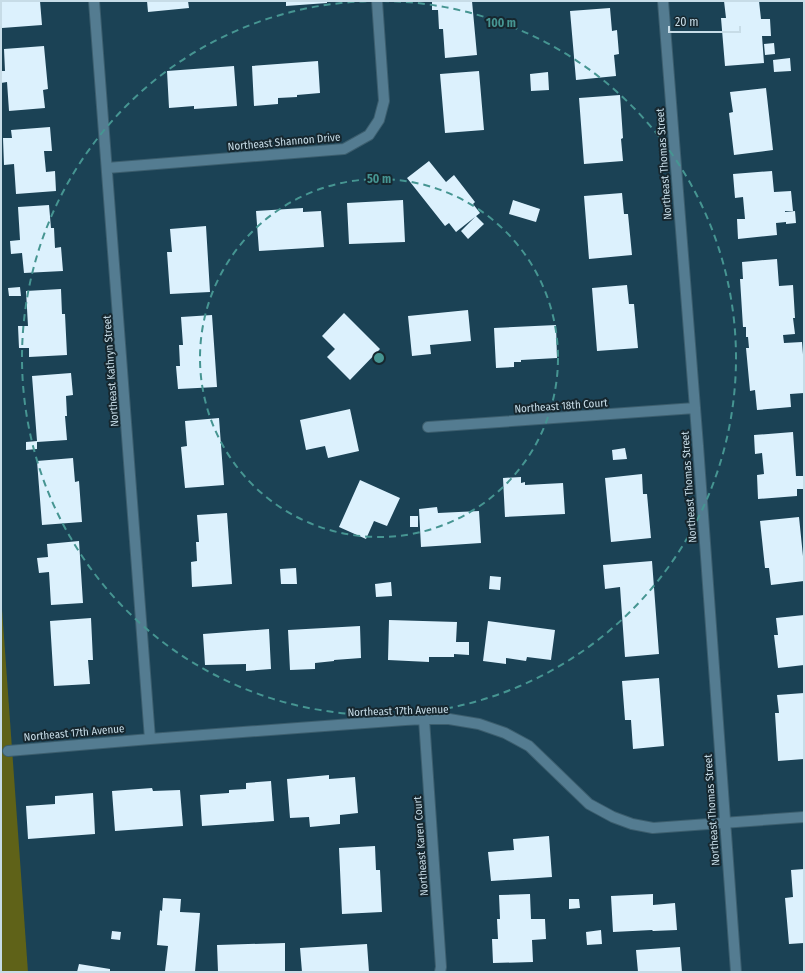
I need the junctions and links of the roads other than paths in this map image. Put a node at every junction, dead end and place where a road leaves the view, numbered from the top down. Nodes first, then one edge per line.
1 (94, 1) edge
2 (377, 1) edge
3 (663, 1) edge
4 (107, 168) junction
5 (695, 408) junction
6 (428, 427) dead end
7 (424, 719) junction
8 (150, 739) junction
9 (8, 751) dead end
10 (804, 817) edge
11 (725, 823) junction
12 (440, 972) edge
13 (736, 972) edge

1 - 4 street, Northeast Kathryn Street
2 - 4 street, Northeast Shannon Drive
3 - 5 street, Northeast Thomas Street
4 - 8 street, Northeast Kathryn Street
5 - 6 street, Northeast 18th Court
5 - 11 street, Northeast Thomas Street
7 - 8 street, Northeast 17th Avenue
7 - 11 street, Northeast 17th Avenue
7 - 12 street, Northeast Karen Court
8 - 9 street, Northeast 17th Avenue
10 - 11 street, Northeast 17th Avenue
11 - 13 street, Northeast Thomas Street

